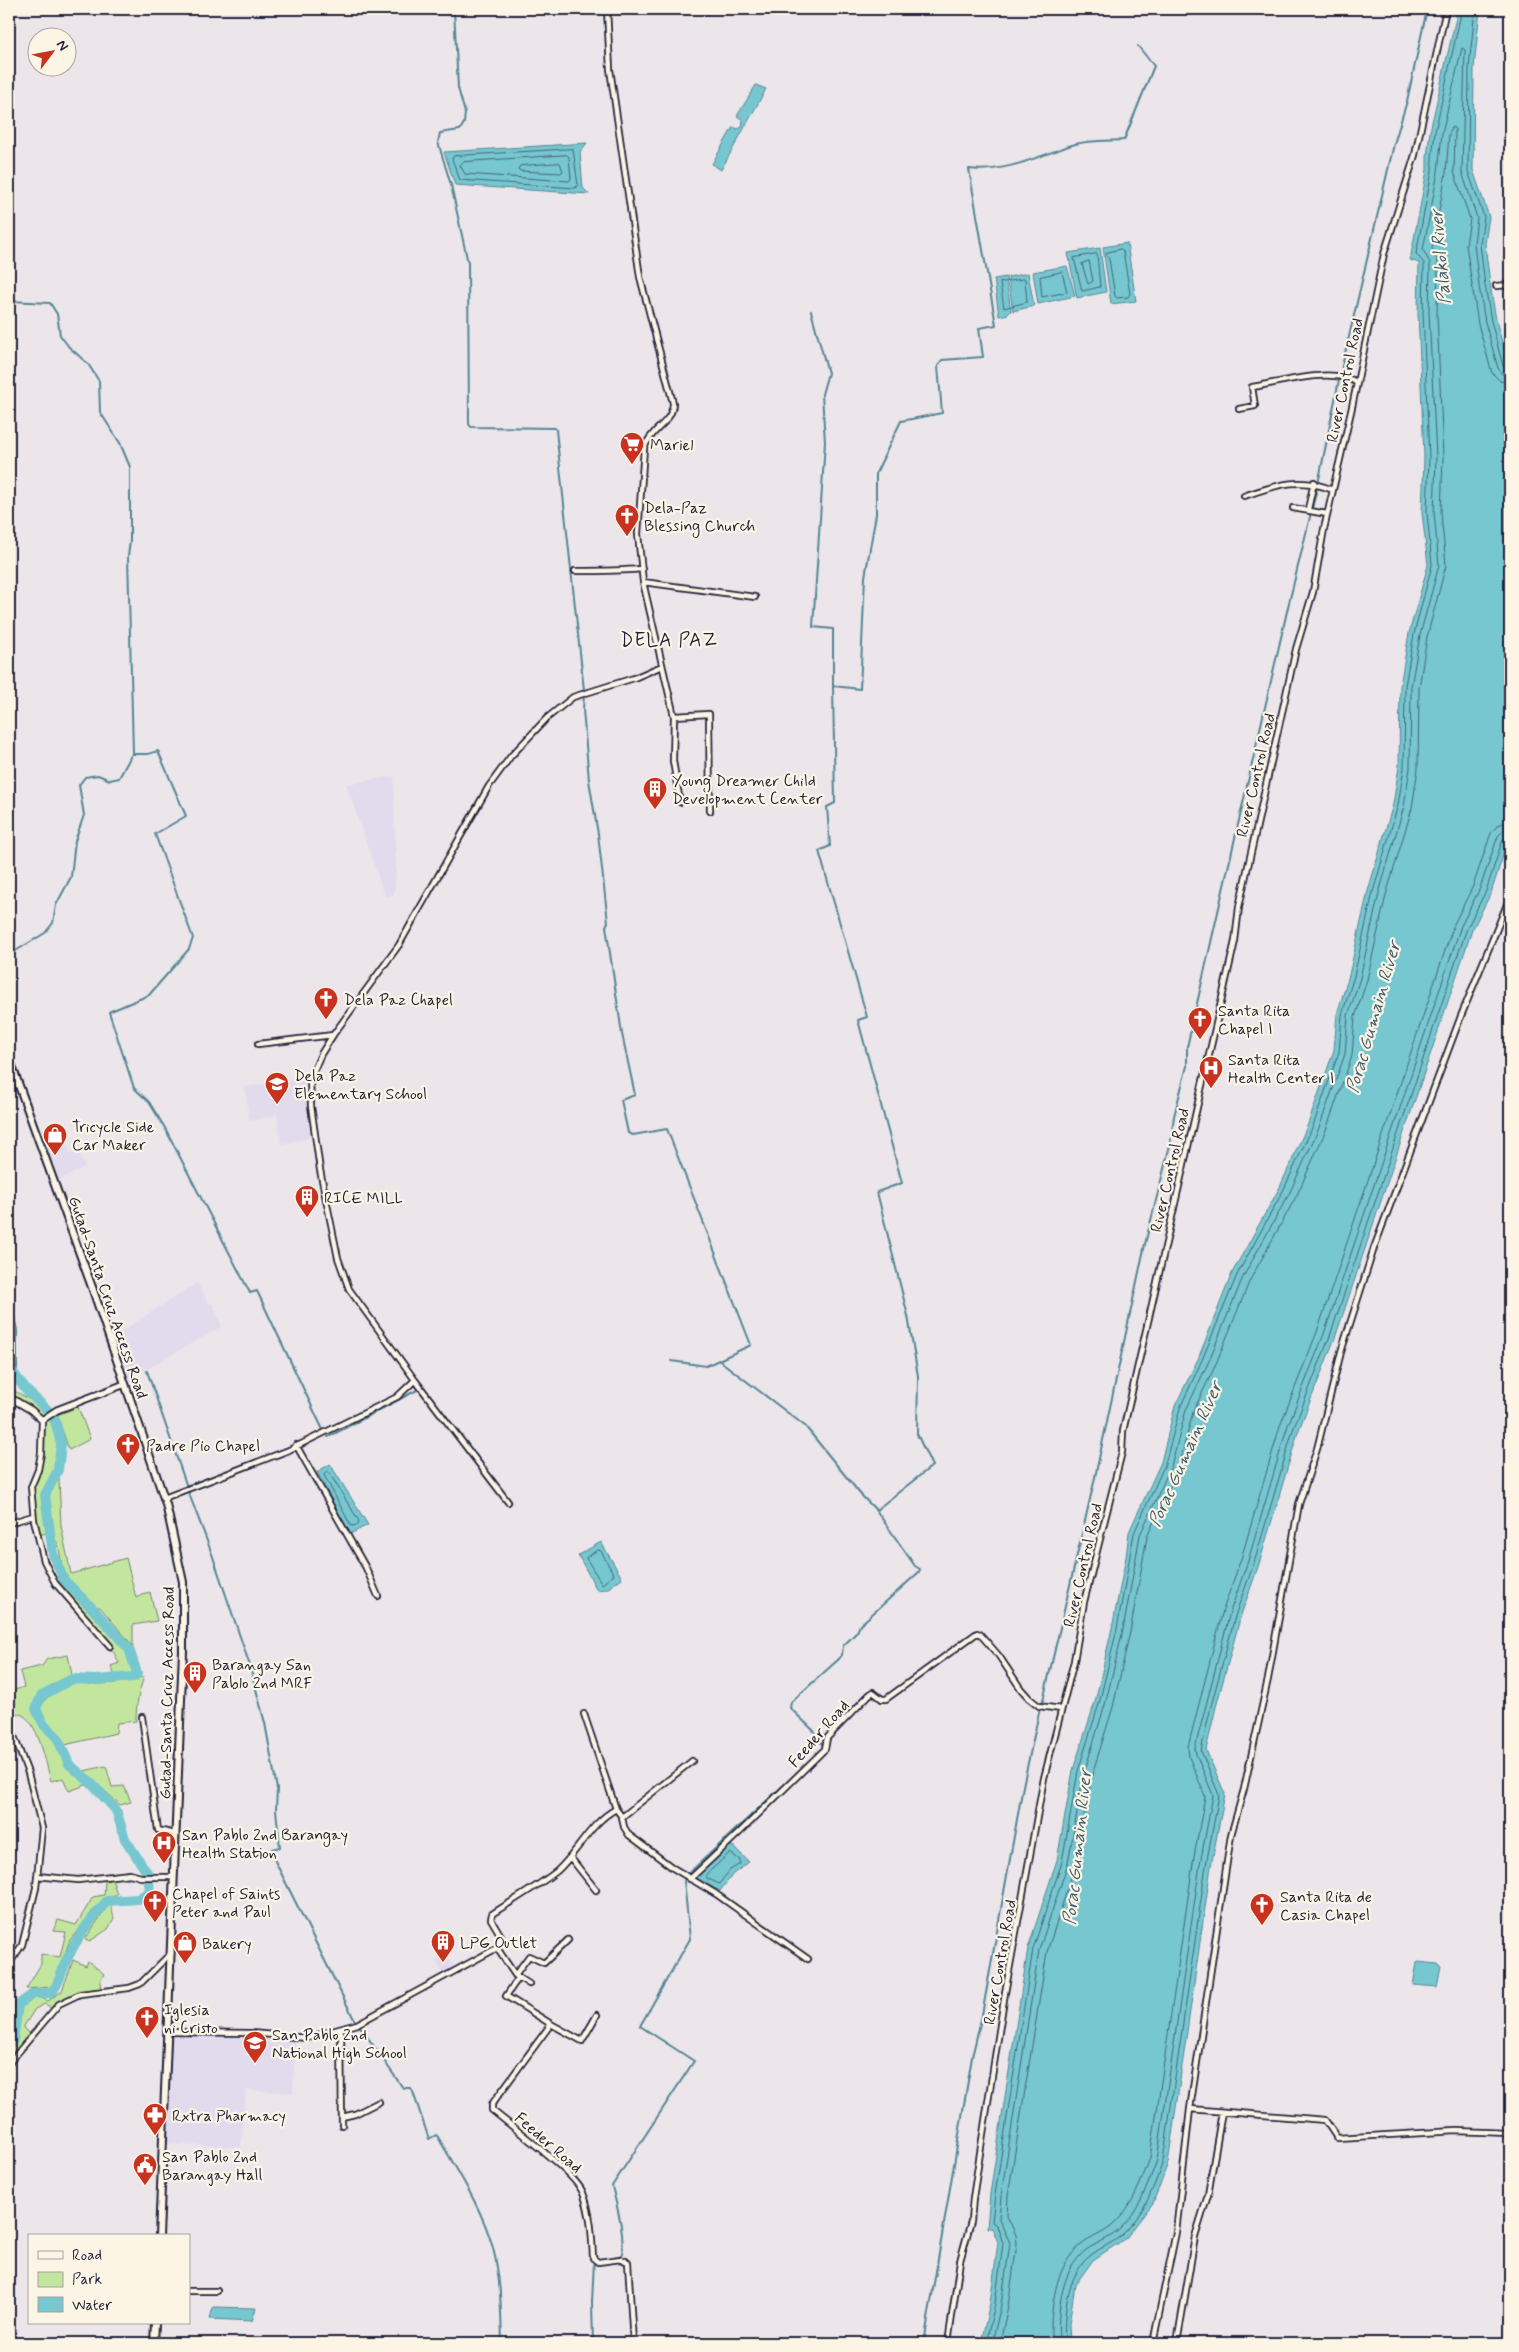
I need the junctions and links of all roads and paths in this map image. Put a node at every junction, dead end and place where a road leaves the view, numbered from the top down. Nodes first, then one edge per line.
1 (608, 9) edge
2 (1446, 9) edge
3 (1510, 285) edge
4 (1496, 286) dead end
5 (1357, 383) junction
6 (1240, 409) dead end
7 (1314, 482) junction
8 (1333, 490) junction
9 (1244, 496) dead end
10 (1293, 508) dead end
11 (1308, 509) junction
12 (1327, 514) junction
13 (642, 569) junction
14 (575, 571) dead end
15 (643, 582) junction
16 (755, 597) dead end
17 (662, 666) junction
18 (674, 716) junction
19 (680, 802) dead end
20 (710, 811) dead end
21 (1510, 897) edge
22 (333, 1035) junction
23 (258, 1044) dead end
24 (9, 1058) edge
25 (415, 1380) junction
26 (126, 1384) junction
27 (9, 1397) edge
28 (42, 1420) junction
29 (297, 1446) junction
30 (164, 1498) junction
31 (508, 1502) dead end
32 (33, 1516) junction
33 (9, 1522) edge
34 (378, 1596) dead end
35 (110, 1646) dead end
36 (1061, 1709) junction
37 (584, 1714) dead end
38 (142, 1717) dead end
39 (9, 1723) edge
40 (692, 1761) dead end
41 (616, 1809) junction
42 (622, 1817) junction
43 (175, 1834) junction
44 (570, 1857) junction
45 (38, 1876) junction
46 (174, 1877) junction
47 (688, 1877) junction
48 (596, 1890) dead end
49 (568, 1940) dead end
50 (497, 1948) junction
51 (171, 1953) junction
52 (808, 1960) dead end
53 (9, 1964) edge
54 (517, 1976) junction
55 (529, 1984) dead end
56 (597, 2015) dead end
57 (551, 2024) junction
58 (341, 2029) junction
59 (169, 2032) junction
60 (9, 2063) edge
61 (379, 2102) dead end
62 (1190, 2109) junction
63 (1222, 2112) junction
64 (342, 2117) junction
65 (342, 2125) dead end
66 (1510, 2133) edge
67 (159, 2234) edge
68 (217, 2290) dead end
69 (190, 2291) edge
70 (155, 2324) edge
71 (154, 2343) edge
72 (633, 2343) edge
73 (948, 2343) edge
74 (1153, 2343) edge
75 (1177, 2343) edge

1 - 13 street
2 - 5 street, River Control Road
3 - 4 street
5 - 6 street
5 - 8 street, River Control Road
7 - 8 street
7 - 9 street
7 - 11 street
8 - 12 street, River Control Road
10 - 11 street
11 - 12 street
12 - 36 street, River Control Road
13 - 14 street
13 - 15 street
15 - 16 street
15 - 17 street
17 - 18 street
17 - 22 street
18 - 19 street
18 - 20 street
21 - 62 street
22 - 23 street
22 - 25 street
24 - 26 main road, Gutad-Santa Cruz Access Road
25 - 29 street
25 - 31 street
26 - 28 street
26 - 30 main road, Gutad-Santa Cruz Access Road
27 - 28 street
28 - 32 street
29 - 30 street
29 - 34 street
30 - 43 main road, Gutad-Santa Cruz Access Road
32 - 33 street
32 - 35 street
36 - 47 street, Feeder Road
36 - 73 street, River Control Road
37 - 41 street
38 - 43 street
39 - 45 street
40 - 42 street
41 - 42 street
41 - 44 street
42 - 47 street
43 - 46 main road, Gutad-Santa Cruz Access Road
44 - 48 street
44 - 50 street
45 - 46 street
45 - 53 street
46 - 51 main road, Gutad-Santa Cruz Access Road
47 - 52 street
49 - 54 street
50 - 54 street
50 - 58 street
51 - 59 main road, Gutad-Santa Cruz Access Road
51 - 60 street
54 - 55 street
54 - 57 street
56 - 57 street
57 - 72 street, Feeder Road
58 - 59 street
58 - 64 street
59 - 67 main road, Gutad-Santa Cruz Access Road
61 - 64 street
62 - 63 street
62 - 74 street
63 - 66 street
63 - 75 street
64 - 65 street
68 - 69 street
70 - 71 main road

